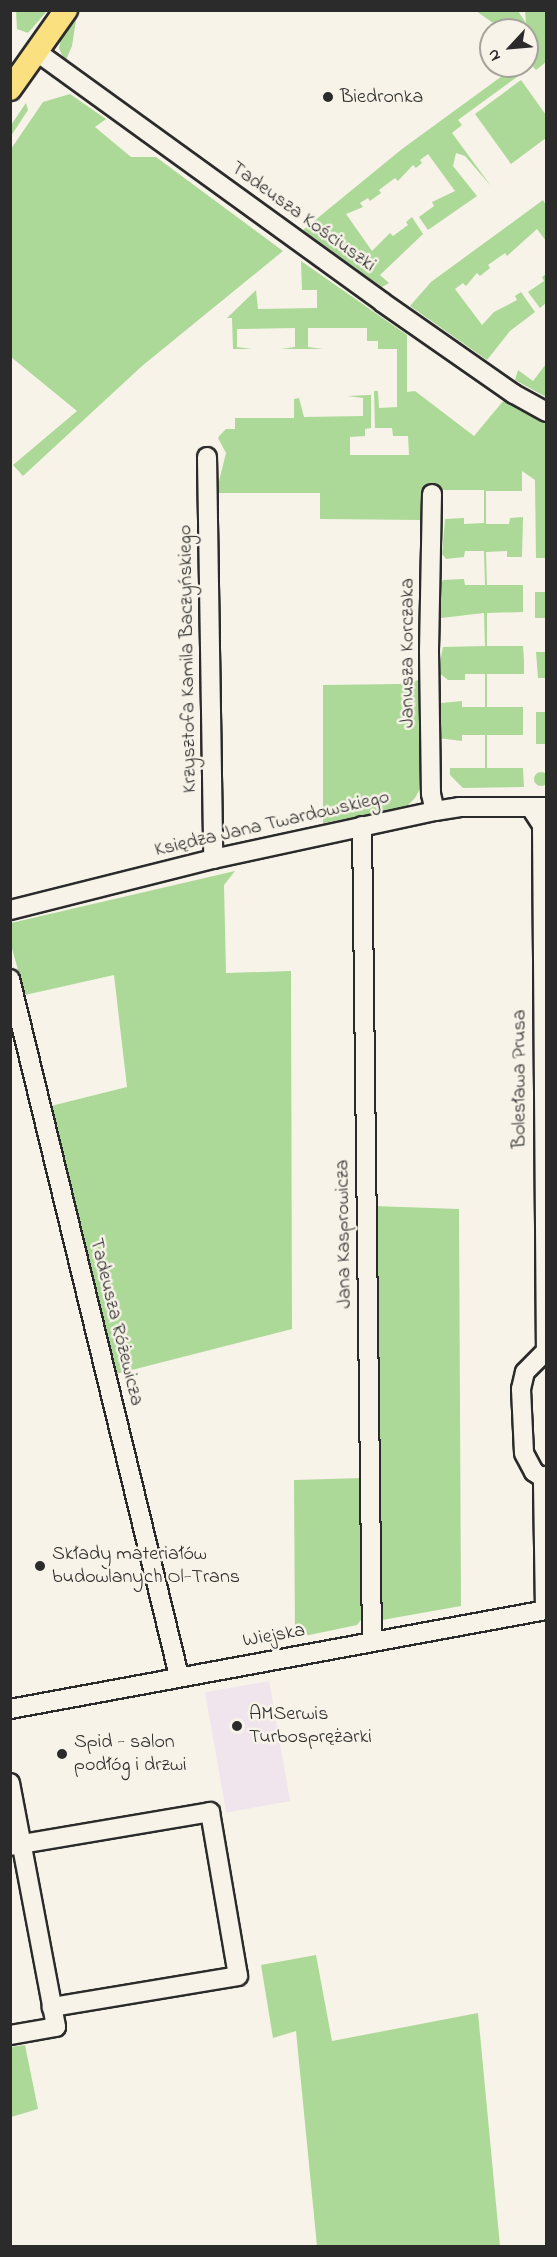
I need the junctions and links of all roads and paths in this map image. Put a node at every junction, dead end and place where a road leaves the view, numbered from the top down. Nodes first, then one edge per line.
1 (66, 10) edge
2 (37, 52) junction
3 (10, 89) edge
4 (546, 411) edge
5 (207, 457) dead end
6 (432, 494) dead end
7 (539, 808) edge
8 (435, 811) junction
9 (362, 826) junction
10 (213, 859) junction
11 (10, 910) edge
12 (10, 979) edge
13 (545, 1354) edge
14 (545, 1477) edge
15 (546, 1610) edge
16 (372, 1641) junction
17 (179, 1676) junction
18 (10, 1708) edge
19 (10, 1783) edge
20 (16, 1845) edge
21 (52, 2007) junction
22 (10, 2035) edge

1 - 2 main road
2 - 3 main road
2 - 4 street, Tadeusza Kościuszki
5 - 10 street, Krzysztofa Kamila Baczyńskiego
6 - 8 street, Janusza Korczaka
7 - 8 street, Księdza Jana Twardowskiego
7 - 13 street, Bolesława Prusa
8 - 9 street, Księdza Jana Twardowskiego
9 - 10 street, Księdza Jana Twardowskiego
9 - 16 street, Jana Kasprowicza
10 - 11 street, Księdza Jana Twardowskiego
12 - 17 street, Tadeusza Różewicza
13 - 14 street, Bolesława Prusa
14 - 15 street, Bolesława Prusa
15 - 16 street, Wiejska
16 - 17 street, Wiejska
17 - 18 street, Wiejska
19 - 20 street
20 - 21 street
20 - 21 street
21 - 22 street

